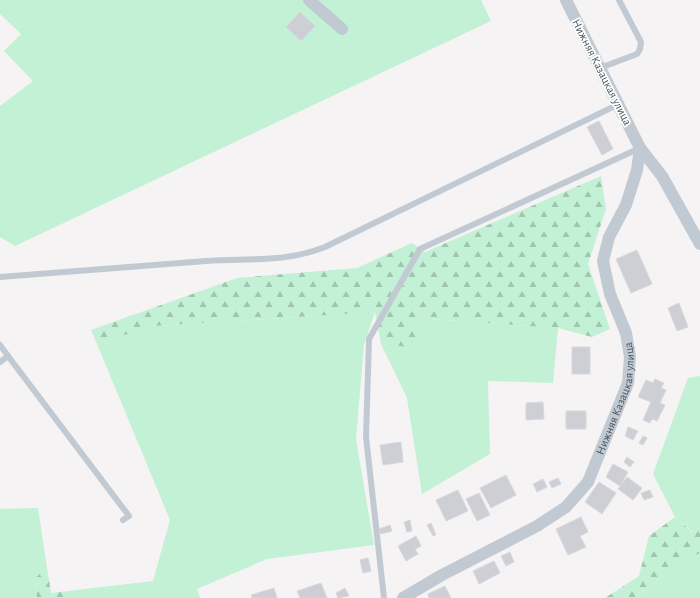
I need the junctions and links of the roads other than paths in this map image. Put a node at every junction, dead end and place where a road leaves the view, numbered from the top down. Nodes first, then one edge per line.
1 (309, 0) edge
2 (566, 0) edge
3 (619, 0) edge
4 (342, 29) dead end
5 (600, 68) junction
6 (619, 104) junction
7 (640, 148) junction
8 (700, 244) edge
9 (0, 277) edge
10 (0, 345) edge
11 (8, 356) junction
12 (0, 362) edge
13 (123, 520) dead end
14 (384, 598) edge
15 (403, 598) edge

1 - 4 street
2 - 5 street, Нижняя Казацкая улица
3 - 5 lane
5 - 6 street, Нижняя Казацкая улица
6 - 7 street, Нижняя Казацкая улица
6 - 9 lane
7 - 8 street
7 - 14 lane
7 - 15 street, Нижняя Казацкая улица
10 - 11 lane
11 - 12 lane
11 - 13 lane

